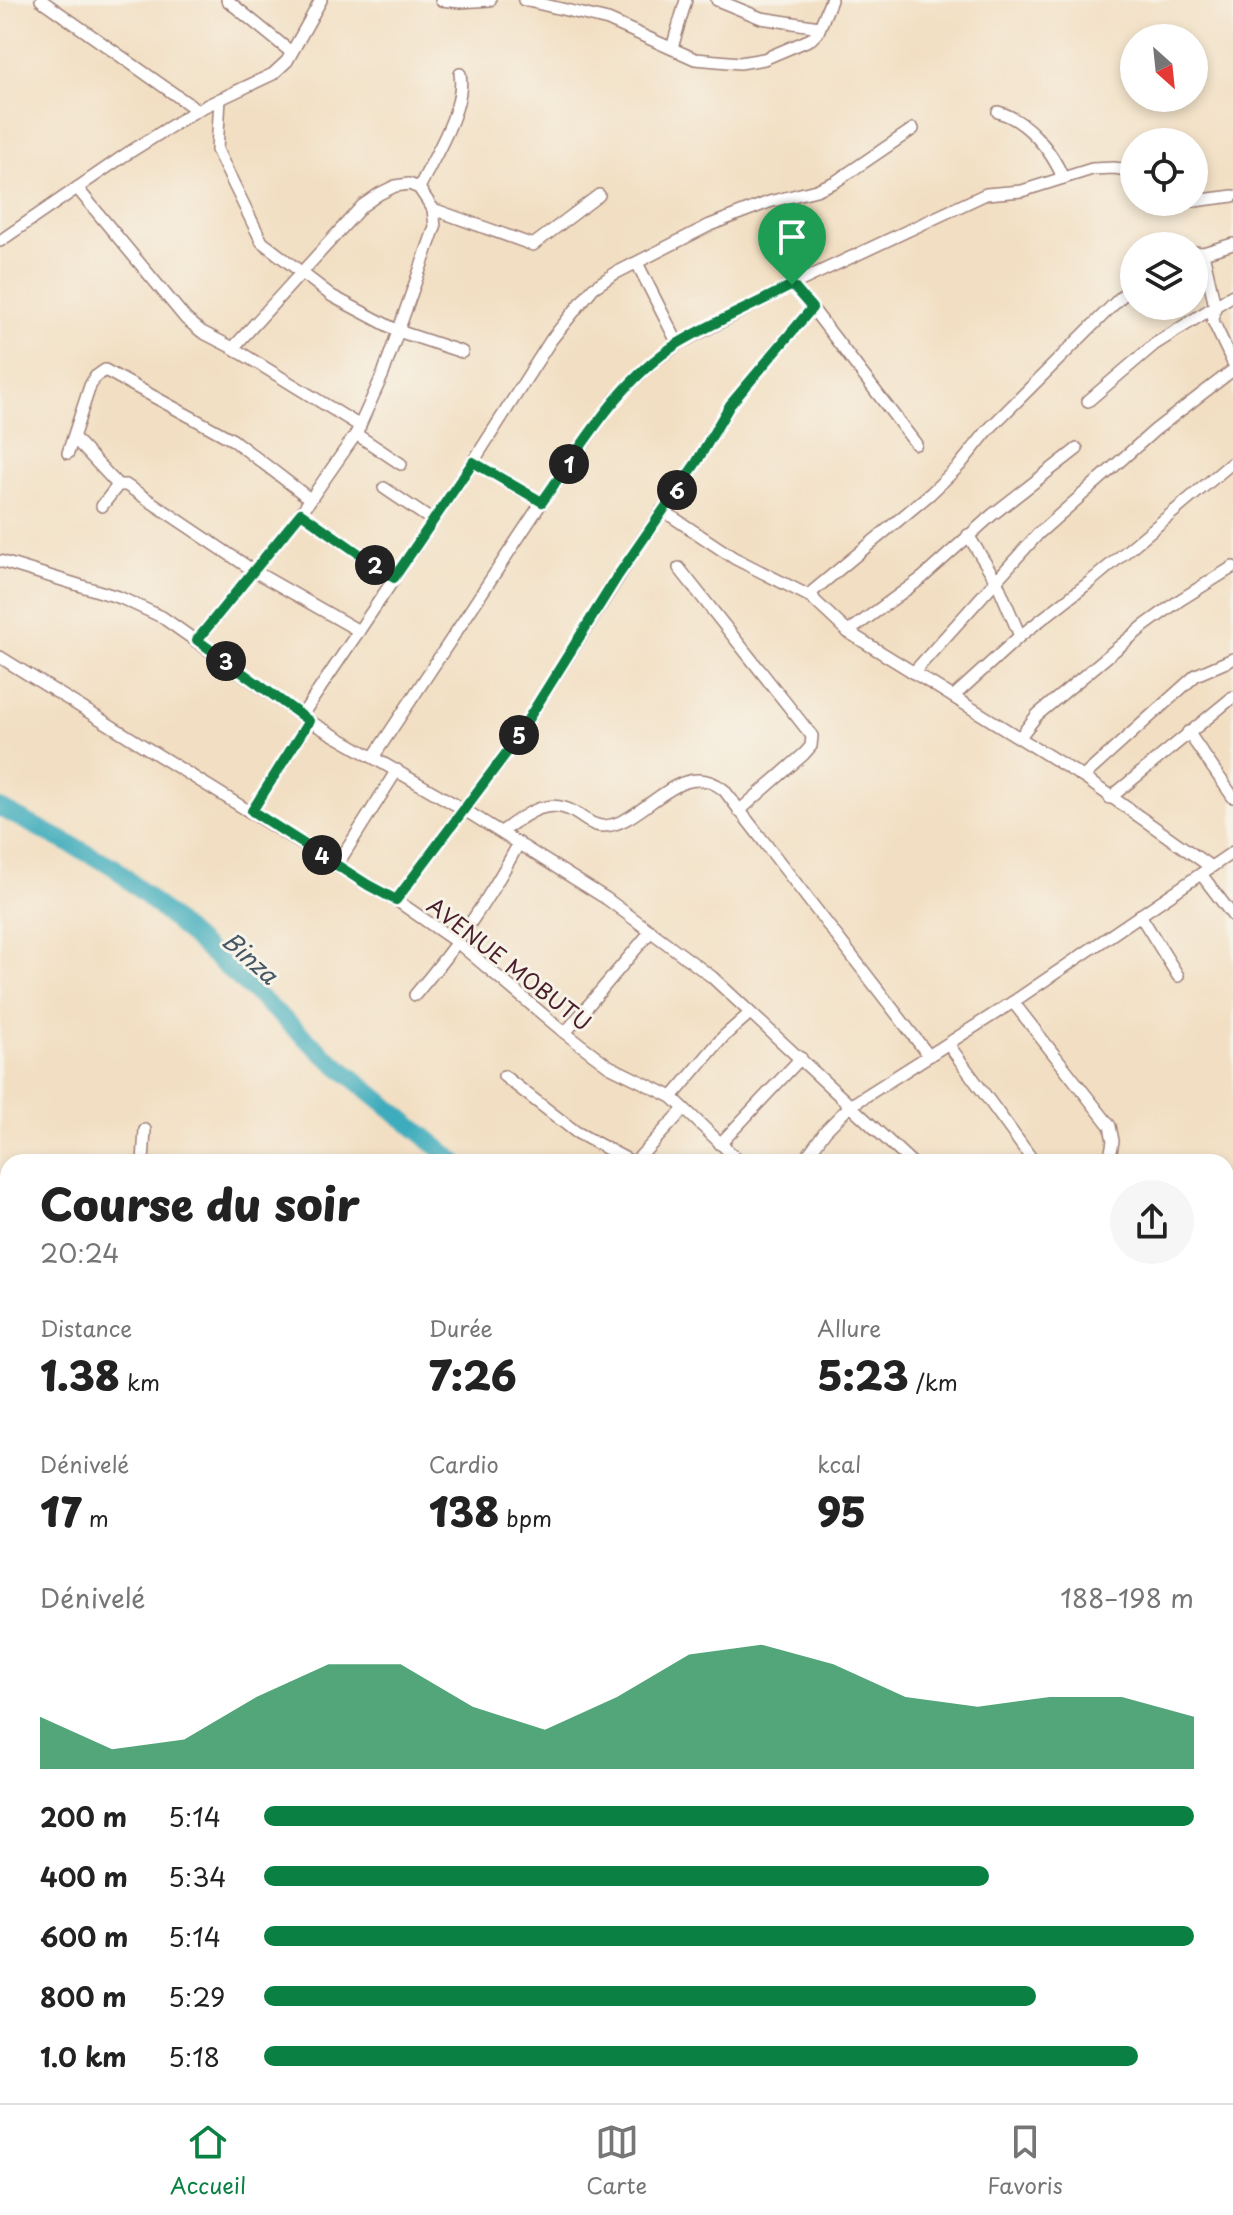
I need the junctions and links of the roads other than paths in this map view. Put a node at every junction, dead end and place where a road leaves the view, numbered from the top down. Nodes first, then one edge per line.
1 (41, 0) edge
2 (227, 0) edge
3 (321, 0) edge
4 (441, 0) edge
5 (490, 0) edge
6 (524, 0) edge
7 (686, 0) edge
8 (717, 0) edge
9 (831, 0) edge
10 (460, 1) edge
11 (819, 27) junction
12 (672, 48) junction
13 (291, 52) junction
14 (460, 74) dead end
15 (220, 99) junction
16 (197, 110) junction
17 (998, 112) dead end
18 (913, 129) dead end
19 (1120, 169) edge
20 (1063, 178) junction
21 (77, 188) junction
22 (419, 188) junction
23 (599, 195) dead end
24 (1233, 196) edge
25 (1208, 199) edge
26 (433, 209) junction
27 (0, 241) edge
28 (1233, 244) edge
29 (1208, 250) edge
30 (637, 263) junction
31 (299, 273) junction
32 (1208, 284) edge
33 (792, 285) junction
34 (1233, 295) edge
35 (1120, 298) edge
36 (1215, 306) junction
37 (812, 308) junction
38 (398, 331) junction
39 (678, 344) junction
40 (233, 348) junction
41 (462, 352) dead end
42 (1233, 363) edge
43 (1233, 370) edge
44 (1088, 401) dead end
45 (358, 430) junction
46 (74, 438) junction
47 (916, 444) dead end
48 (1077, 449) dead end
49 (68, 453) dead end
50 (473, 462) junction
51 (1233, 462) edge
52 (401, 464) dead end
53 (118, 485) junction
54 (384, 488) dead end
55 (310, 499) junction
56 (542, 502) junction
57 (102, 506) dead end
58 (662, 510) junction
59 (301, 513) junction
60 (433, 521) junction
61 (968, 535) junction
62 (0, 561) edge
63 (1233, 567) edge
64 (679, 568) dead end
65 (254, 571) junction
66 (394, 578) junction
67 (997, 582) junction
68 (813, 598) junction
69 (359, 631) junction
70 (848, 632) junction
71 (1020, 636) junction
72 (197, 640) junction
73 (0, 657) edge
74 (1233, 659) edge
75 (913, 673) junction
76 (954, 696) junction
77 (1233, 697) edge
78 (305, 718) junction
79 (1188, 732) junction
80 (1020, 737) junction
81 (374, 756) junction
82 (397, 770) junction
83 (1083, 777) junction
84 (1233, 797) edge
85 (1110, 798) junction
86 (463, 809) junction
87 (252, 811) junction
88 (739, 811) junction
89 (501, 832) junction
90 (519, 843) junction
91 (1233, 852) edge
92 (337, 865) junction
93 (1206, 870) junction
94 (396, 900) junction
95 (1140, 915) junction
96 (1233, 916) edge
97 (651, 931) junction
98 (458, 943) junction
99 (1178, 976) dead end
100 (415, 995) dead end
101 (1013, 1002) junction
102 (750, 1013) junction
103 (565, 1033) junction
104 (948, 1044) junction
105 (929, 1056) junction
106 (801, 1058) junction
107 (504, 1076) dead end
108 (672, 1097) junction
109 (850, 1106) junction
110 (684, 1109) junction
111 (145, 1130) dead end
112 (720, 1144) junction
113 (144, 1154) edge
114 (619, 1154) edge
115 (642, 1154) edge
116 (731, 1154) edge
117 (809, 1154) edge
118 (902, 1154) edge
119 (1028, 1154) edge
120 (1111, 1154) edge

1 - 16 street
2 - 13 street
3 - 13 street
4 - 10 street
5 - 10 street
6 - 12 street
7 - 12 street
8 - 11 street
9 - 11 street
11 - 12 street
13 - 15 street
14 - 22 street
15 - 16 street
15 - 31 street
16 - 21 street
17 - 20 street
18 - 30 street
19 - 20 street
20 - 33 street
21 - 27 street
21 - 40 street
22 - 26 street
22 - 31 street
23 - 26 street
24 - 25 street
26 - 38 street
28 - 29 street
30 - 39 street
30 - 50 street
31 - 38 street
31 - 40 street
32 - 36 street
33 - 37 street
33 - 39 street
34 - 36 street
35 - 68 street
36 - 42 street
36 - 44 street
37 - 47 street
37 - 58 street
38 - 41 street
38 - 45 street
39 - 56 street
40 - 45 street
43 - 67 street
45 - 52 street
45 - 55 street
46 - 49 street
46 - 53 street
46 - 55 street
48 - 61 street
50 - 56 street
50 - 60 street
51 - 71 street
53 - 57 street
53 - 65 street
54 - 60 street
55 - 59 street
56 - 81 street
58 - 68 street
58 - 86 street
59 - 65 street
59 - 66 street
60 - 66 street
61 - 67 street
61 - 70 street
62 - 72 street
63 - 80 street
64 - 88 street
65 - 69 street
65 - 72 street
66 - 69 street
67 - 71 street
67 - 75 street
68 - 70 street
69 - 78 street
70 - 75 street
71 - 76 street
72 - 78 street
73 - 87 street, AVENUE MOBUTU
74 - 83 street
75 - 76 street
76 - 80 street
77 - 79 street
78 - 81 street
78 - 87 street
79 - 84 street
79 - 85 street
80 - 83 street
81 - 82 street
82 - 86 street
82 - 92 street
83 - 85 street
85 - 93 street
86 - 89 street
86 - 94 street
87 - 92 street, AVENUE MOBUTU
88 - 89 street
88 - 105 street
89 - 90 street
90 - 97 street
90 - 98 street
91 - 93 street
92 - 94 street, AVENUE MOBUTU
93 - 95 street
93 - 96 street
94 - 98 street, AVENUE MOBUTU
95 - 99 street
95 - 101 street
97 - 102 street
97 - 103 street
98 - 100 street
98 - 103 street, AVENUE MOBUTU
101 - 104 street
101 - 120 street
102 - 106 street
102 - 108 street
103 - 108 street, AVENUE MOBUTU
104 - 105 street
104 - 119 street
105 - 109 street
106 - 109 street
106 - 112 street
107 - 114 street
108 - 110 street, AVENUE MOBUTU
109 - 117 street
109 - 118 street
110 - 112 street, AVENUE MOBUTU
110 - 115 street
111 - 113 street
112 - 116 street, AVENUE MOBUTU

